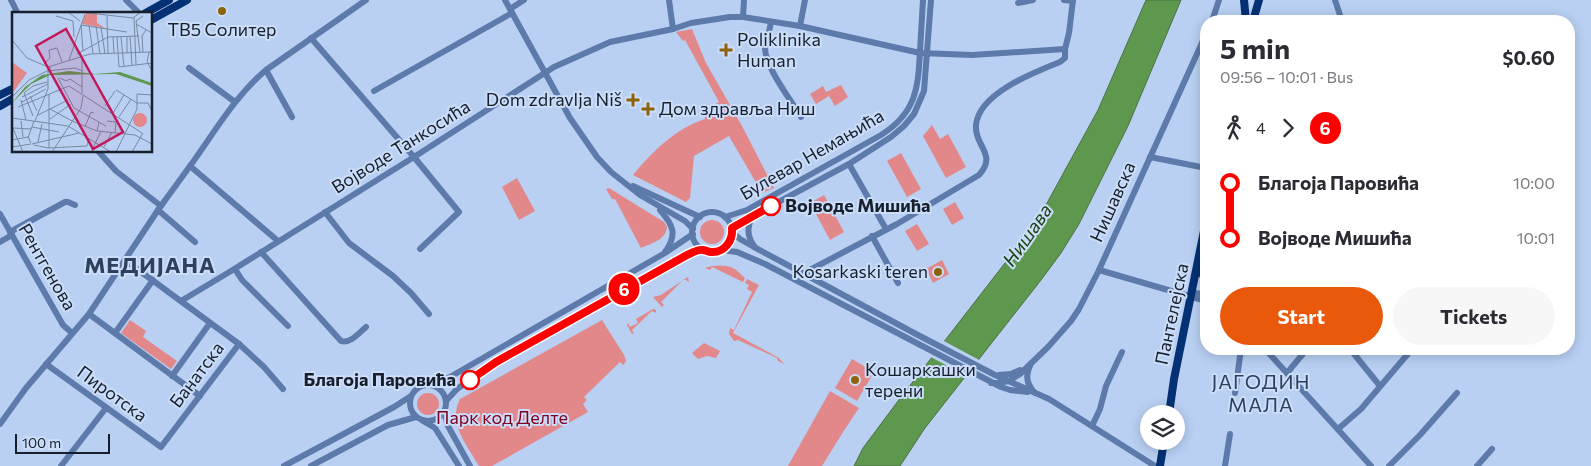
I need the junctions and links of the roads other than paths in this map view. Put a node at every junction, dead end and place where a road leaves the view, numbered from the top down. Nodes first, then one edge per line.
1 (11, 0) edge
2 (126, 0) edge
3 (169, 0) edge
4 (187, 0) edge
5 (366, 0) edge
6 (505, 0) edge
7 (524, 0) edge
8 (670, 0) edge
9 (744, 0) edge
10 (805, 0) edge
11 (923, 0) edge
12 (932, 0) edge
13 (1033, 0) edge
14 (1064, 0) edge
15 (1073, 0) edge
16 (1219, 0) edge
17 (1244, 0) edge
18 (1259, 0) edge
19 (1335, 0) edge
20 (1018, 3) dead end
21 (511, 11) junction
22 (17, 12) edge
23 (138, 12) edge
24 (148, 12) edge
25 (1214, 15) edge
26 (1245, 15) edge
27 (1255, 15) edge
28 (1340, 15) edge
29 (743, 17) junction
30 (152, 19) edge
31 (771, 22) junction
32 (800, 26) junction
33 (673, 29) junction
34 (311, 38) junction
35 (1200, 47) edge
36 (1065, 50) junction
37 (924, 53) junction
38 (189, 68) dead end
39 (266, 70) junction
40 (545, 73) junction
41 (12, 89) edge
42 (374, 90) dead end
43 (0, 95) edge
44 (12, 99) edge
45 (235, 102) junction
46 (0, 106) edge
47 (292, 117) dead end
48 (801, 117) dead end
49 (99, 152) edge
50 (414, 157) junction
51 (1150, 157) junction
52 (849, 164) junction
53 (190, 166) junction
54 (1200, 167) edge
55 (625, 182) junction
56 (74, 205) dead end
57 (656, 205) junction
58 (159, 208) junction
59 (325, 212) junction
60 (0, 214) edge
61 (752, 216) junction
62 (700, 217) junction
63 (725, 217) junction
64 (886, 228) junction
65 (732, 230) junction
66 (693, 232) junction
67 (11, 234) junction
68 (872, 236) junction
69 (0, 242) edge
70 (194, 242) dead end
71 (278, 242) junction
72 (754, 247) junction
73 (420, 249) dead end
74 (703, 250) junction
75 (722, 250) junction
76 (261, 252) junction
77 (665, 252) junction
78 (1200, 253) edge
79 (125, 260) junction
80 (1198, 264) junction
81 (1200, 268) edge
82 (235, 269) junction
83 (1099, 270) junction
84 (804, 273) junction
85 (153, 280) junction
86 (898, 283) dead end
87 (1200, 294) edge
88 (1191, 295) junction
89 (1200, 300) edge
90 (181, 301) junction
91 (89, 314) junction
92 (429, 314) dead end
93 (210, 323) junction
94 (288, 326) dead end
95 (366, 327) dead end
96 (72, 333) junction
97 (115, 333) junction
98 (914, 338) junction
99 (239, 344) junction
100 (1122, 352) dead end
101 (1240, 355) edge
102 (1270, 355) edge
103 (1302, 355) edge
104 (1355, 355) edge
105 (1407, 355) edge
106 (1032, 363) junction
107 (46, 364) junction
108 (1026, 368) junction
109 (1287, 373) junction
110 (996, 375) junction
111 (172, 376) junction
112 (1009, 381) junction
113 (991, 382) junction
114 (430, 385) junction
115 (1380, 386) junction
116 (283, 389) dead end
117 (1235, 393) dead end
118 (1457, 393) dead end
119 (1035, 394) junction
120 (200, 396) junction
121 (411, 396) junction
122 (446, 401) junction
123 (1170, 405) edge
124 (106, 408) junction
125 (444, 410) junction
126 (419, 418) junction
127 (0, 424) edge
128 (1092, 426) junction
129 (1338, 429) junction
130 (1230, 434) dead end
131 (161, 448) joint
132 (1492, 449) dead end
133 (1163, 450) edge
134 (61, 466) edge
135 (284, 466) edge
136 (311, 466) edge
137 (460, 466) edge
138 (470, 466) edge
139 (1155, 466) edge
140 (1160, 466) edge
141 (1225, 466) edge
142 (1371, 466) edge
143 (1389, 466) edge
144 (1477, 466) edge

1 - 22 street
2 - 23 street
3 - 24 main road
4 - 30 main road
5 - 34 street
6 - 21 street
7 - 21 street
8 - 33 street
9 - 29 street
10 - 32 street
11 - 37 street
12 - 37 street
13 - 20 street
14 - 15 street
15 - 36 street
16 - 25 street
17 - 26 main road
18 - 27 main road
19 - 28 street
21 - 40 street
21 - 42 street
29 - 31 street, Војводе Танкосића
29 - 33 street, Војводе Танкосића
31 - 32 street, Војводе Танкосића
31 - 48 street
32 - 37 street, Војводе Танкосића
33 - 40 street, Војводе Танкосића
34 - 39 street
34 - 50 street
35 - 51 street, Нишавска
36 - 37 street, Војводе Танкосића
36 - 64 street
37 - 52 street, Булевар Немањића
37 - 63 street, Булевар Немањића
38 - 45 street
39 - 45 street
39 - 47 street
40 - 50 street, Војводе Танкосића
40 - 55 street
41 - 43 main road
44 - 46 main road
45 - 53 street
49 - 58 street
50 - 59 street, Војводе Танкосића
50 - 73 street
51 - 54 street
51 - 83 street, Нишавска
52 - 61 street, Булевар Немањића
52 - 64 street
53 - 58 street
53 - 71 street
55 - 57 street
55 - 62 street
56 - 67 street
57 - 66 street
57 - 77 street
58 - 70 street
58 - 79 street
59 - 71 street, Војводе Танкосића
59 - 92 street
60 - 67 street, Рентгенова
61 - 65 street, Булевар Немањића
61 - 72 street
62 - 63 street
62 - 66 street
63 - 65 street
64 - 68 street
65 - 72 street
65 - 75 street
66 - 74 street
66 - 77 street
67 - 69 street
67 - 96 street, Рентгенова
68 - 84 street
68 - 86 street
71 - 76 street, Војводе Танкосића
72 - 84 street
74 - 75 street
74 - 122 street
75 - 98 street
76 - 82 street, Војводе Танкосића
76 - 95 street
77 - 114 street
78 - 80 main road, Пантелејска
79 - 85 street
79 - 91 street
80 - 81 main road
80 - 88 main road, Пантелејска
82 - 90 street, Војводе Танкосића
82 - 94 street
83 - 88 street
83 - 106 street, Нишавска
84 - 98 street
85 - 90 street
85 - 97 street
87 - 88 street
88 - 89 street
88 - 123 main road, Пантелејска
90 - 93 street
91 - 96 street
91 - 97 street
93 - 99 street
93 - 111 street
96 - 107 street
97 - 111 street
98 - 110 street
98 - 113 street
99 - 116 street
99 - 120 street, Банатска
100 - 128 street
101 - 117 street
102 - 109 street
103 - 109 street
104 - 115 street
105 - 115 street
106 - 108 street, Нишавска
106 - 119 street
107 - 124 street, Пиротска
107 - 127 street
108 - 110 street
108 - 112 street, Нишавска
108 - 119 street
109 - 129 street
110 - 112 street
111 - 120 street
112 - 113 street
112 - 119 street
113 - 119 street
114 - 121 street
114 - 122 street
115 - 129 street
118 - 143 street
119 - 128 street
120 - 131 street, Банатска
121 - 126 street
121 - 135 street
122 - 125 street
124 - 131 street, Пиротска
124 - 134 street
125 - 126 street
125 - 138 street
126 - 136 street
126 - 137 street
128 - 139 street
129 - 142 street
130 - 141 street
132 - 144 street
133 - 140 main road

